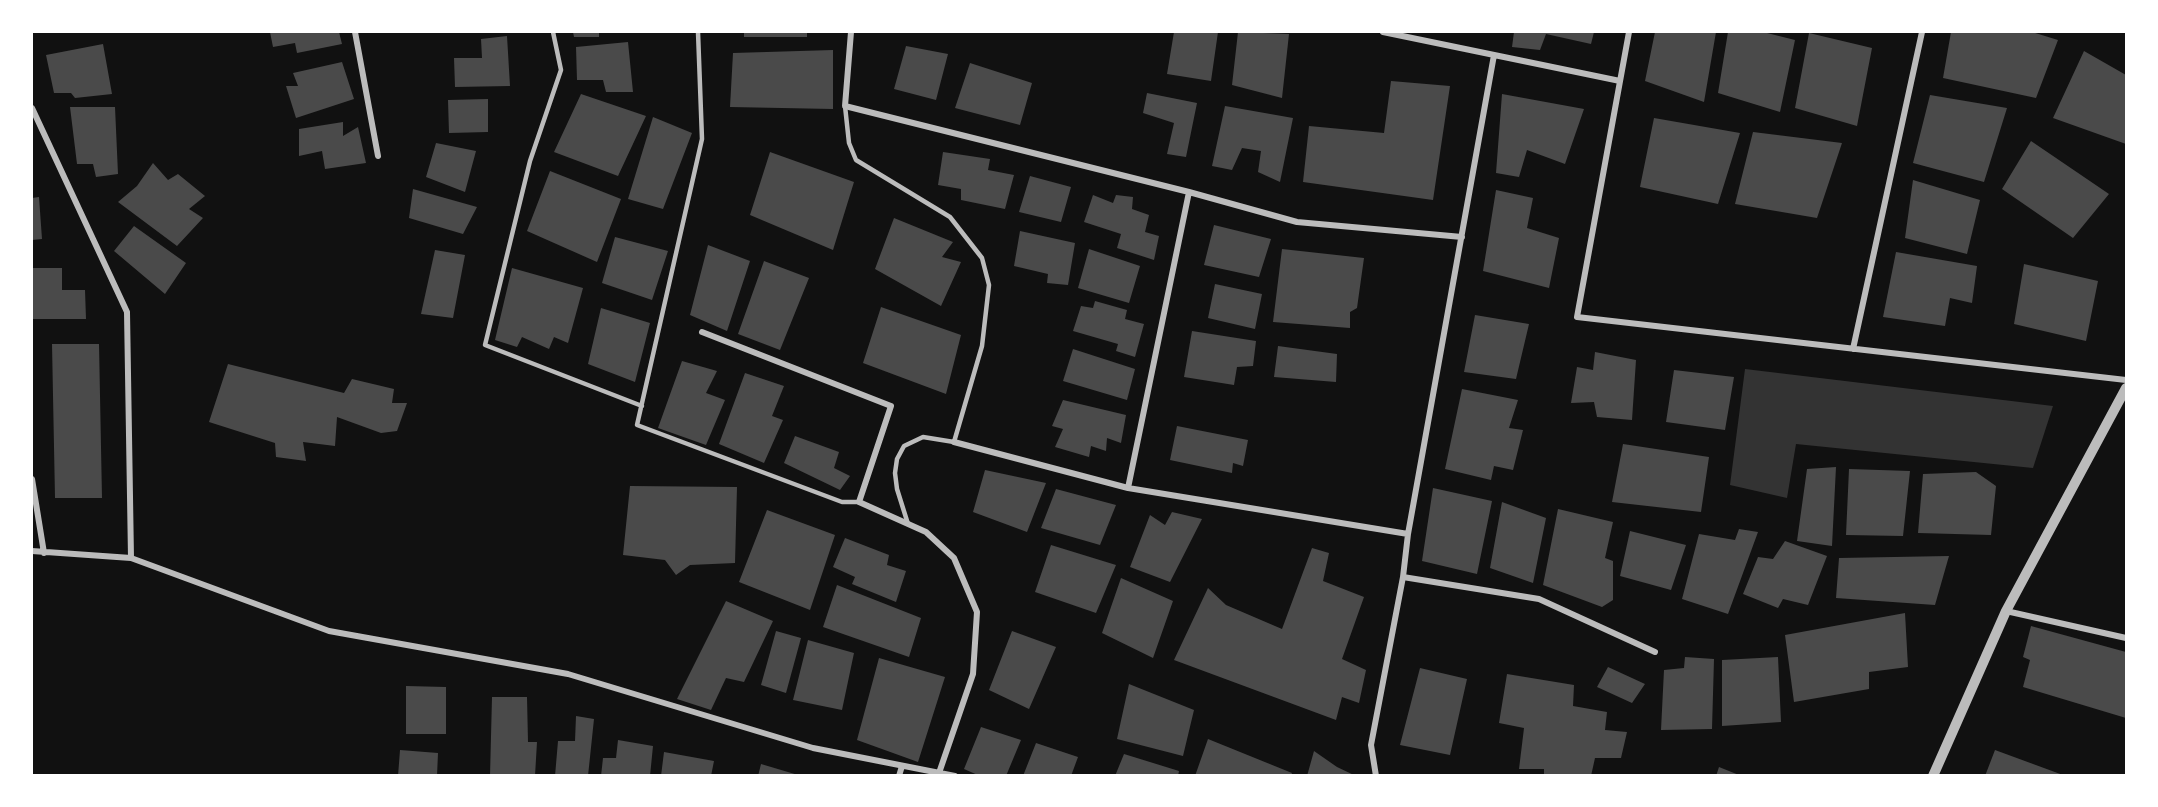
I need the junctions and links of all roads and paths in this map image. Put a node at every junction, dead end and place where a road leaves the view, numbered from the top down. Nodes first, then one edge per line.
1 (355, 32) edge
2 (553, 32) edge
3 (698, 32) edge
4 (850, 32) edge
5 (1383, 32) edge
6 (1629, 32) edge
7 (1922, 32) edge
8 (1494, 55) junction
9 (1620, 81) junction
10 (845, 106) junction
11 (32, 108) edge
12 (378, 156) dead end
13 (1189, 192) junction
14 (1462, 237) junction
15 (702, 332) dead end
16 (1853, 349) junction
17 (2127, 380) edge
18 (2127, 388) edge
19 (642, 406) junction
20 (954, 442) junction
21 (32, 479) edge
22 (1128, 488) junction
23 (859, 502) junction
24 (908, 524) junction
25 (1408, 534) junction
26 (32, 551) edge
27 (44, 553) junction
28 (131, 558) junction
29 (1403, 577) junction
30 (2006, 611) junction
31 (2127, 638) edge
32 (1656, 652) dead end
33 (902, 766) junction
34 (939, 772) junction
35 (899, 776) edge
36 (955, 776) edge
37 (1376, 776) edge
38 (1933, 776) edge

1 - 12 street
2 - 19 lane
3 - 19 lane
4 - 10 street
5 - 8 street
6 - 9 street
7 - 16 street
8 - 9 street
8 - 14 street
9 - 16 street
10 - 13 street
10 - 20 lane
11 - 28 street
13 - 14 street
13 - 22 street
14 - 25 street
15 - 23 street
16 - 17 street
18 - 30 street
19 - 23 lane
20 - 22 street
20 - 24 lane
21 - 27 street
22 - 25 street
23 - 24 street
24 - 34 street
25 - 29 street
26 - 27 street
27 - 28 street
28 - 33 street
29 - 32 street
29 - 37 street
30 - 31 street
30 - 38 street
33 - 34 street
33 - 35 street
34 - 36 street

